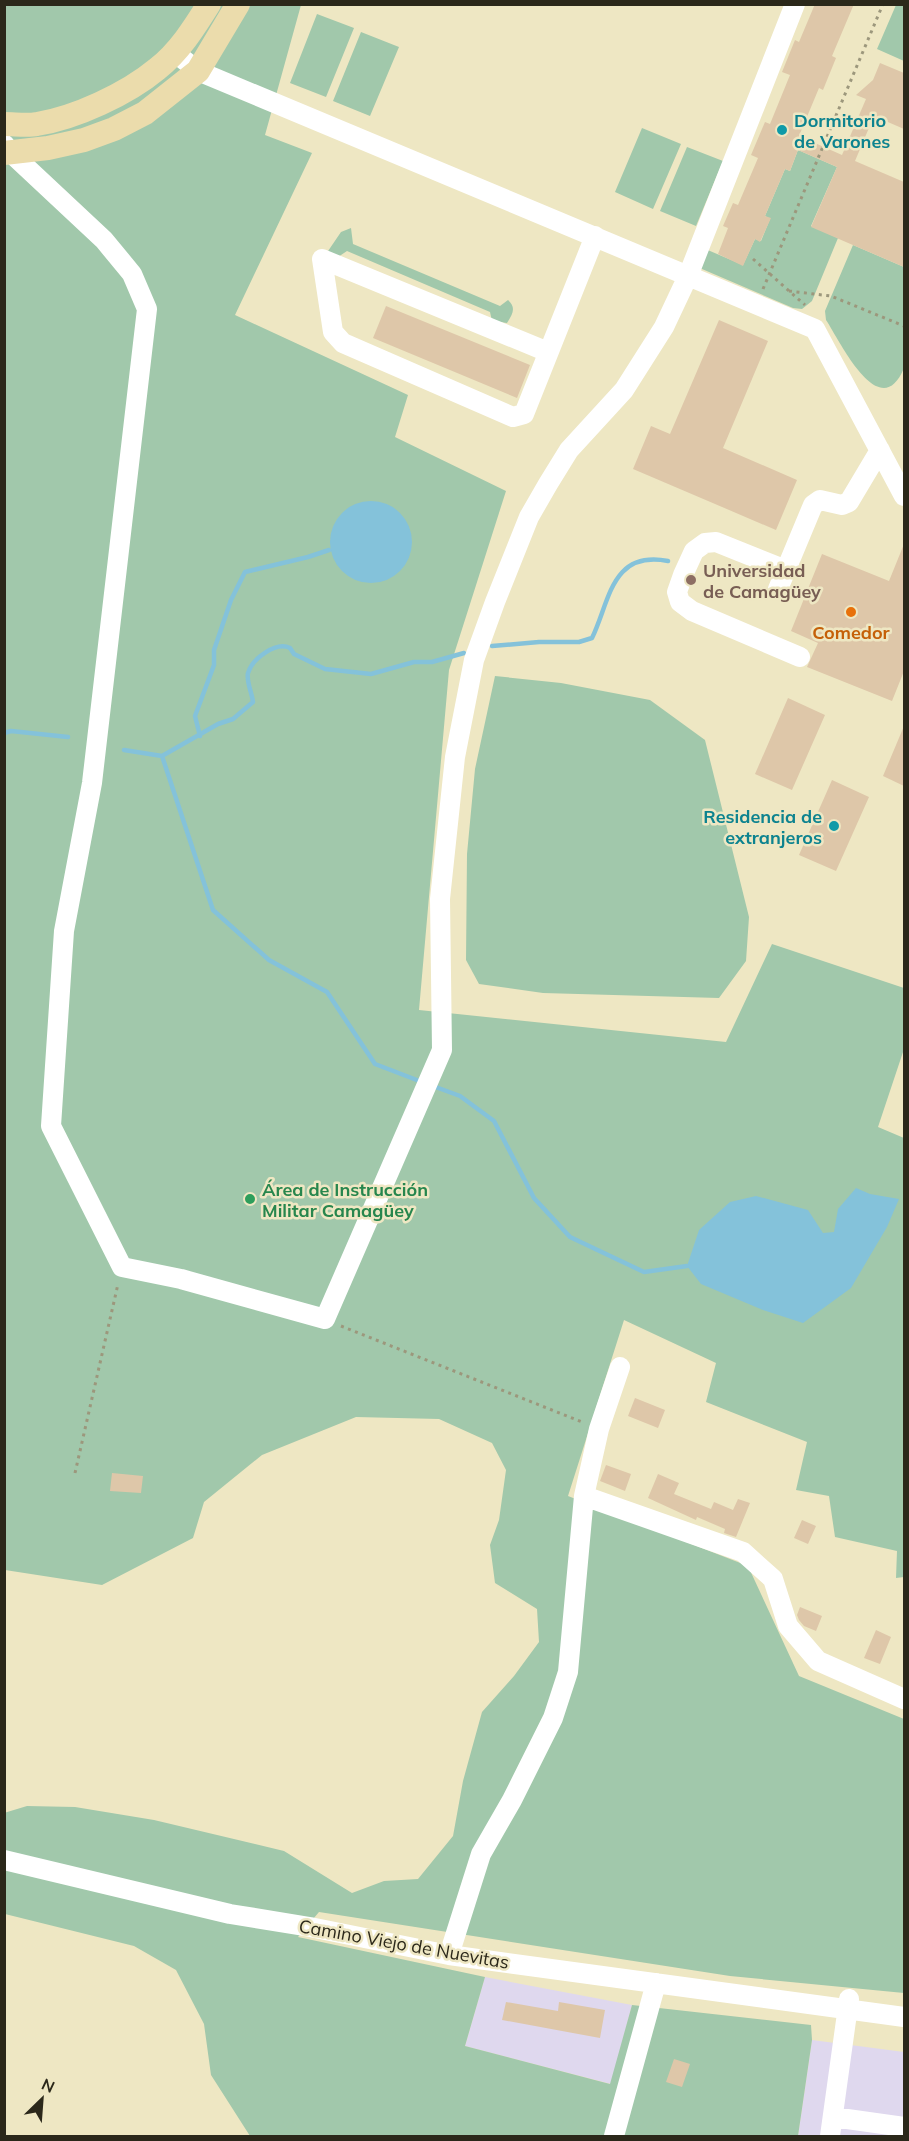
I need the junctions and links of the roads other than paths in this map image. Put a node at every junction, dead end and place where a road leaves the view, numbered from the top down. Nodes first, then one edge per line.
1 (209, 4) edge
2 (238, 4) edge
3 (795, 4) edge
4 (174, 52) junction
5 (198, 70) junction
6 (4, 124) edge
7 (7, 150) edge
8 (595, 236) junction
9 (688, 276) junction
10 (548, 352) junction
11 (880, 450) junction
12 (904, 496) edge
13 (786, 570) junction
14 (778, 589) dead end
15 (800, 657) dead end
16 (620, 1366) dead end
17 (584, 1496) junction
18 (904, 1699) edge
19 (4, 1860) edge
20 (449, 1955) junction
21 (656, 1983) junction
22 (849, 2005) junction
23 (904, 2005) edge
24 (904, 2017) edge
25 (832, 2127) edge
26 (904, 2127) edge
27 (614, 2136) edge

1 - 4 main road
2 - 5 main road
3 - 9 street
4 - 5 street
4 - 6 main road
5 - 7 main road
5 - 8 street
7 - 9 street
8 - 9 street
8 - 10 street
9 - 11 street
10 - 10 street
11 - 12 street
11 - 13 street
13 - 14 street
13 - 15 street
16 - 17 street
17 - 18 street
17 - 20 street
19 - 20 street, Camino Viejo de Nuevitas
20 - 21 street, Camino Viejo de Nuevitas
21 - 22 street, Camino Viejo de Nuevitas
21 - 27 street
22 - 23 street, Camino Viejo de Nuevitas
22 - 24 street, Camino Viejo de Nuevitas
22 - 25 street
25 - 26 street

